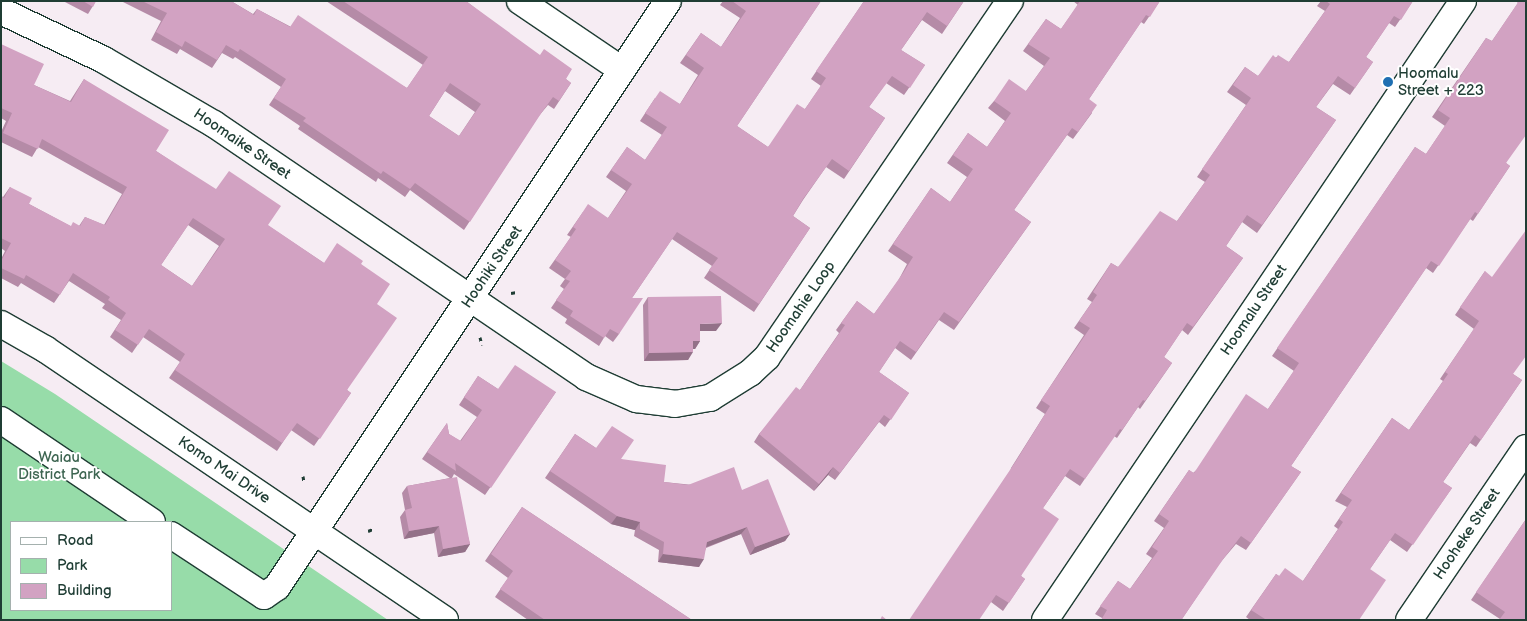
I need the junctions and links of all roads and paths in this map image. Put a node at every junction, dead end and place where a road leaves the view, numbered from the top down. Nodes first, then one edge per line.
1 (520, 1) edge
2 (668, 1) edge
3 (1010, 1) edge
4 (1463, 1) edge
5 (1, 11) edge
6 (622, 70) junction
7 (517, 292) dead end
8 (510, 293) dead end
9 (470, 298) junction
10 (1, 324) edge
11 (480, 337) dead end
12 (482, 344) dead end
13 (1, 420) edge
14 (1526, 448) edge
15 (303, 476) dead end
16 (304, 482) dead end
17 (151, 521) edge
18 (373, 529) dead end
19 (368, 531) dead end
20 (315, 532) junction
21 (172, 536) edge
22 (445, 620) edge
23 (1045, 620) edge
24 (1409, 620) edge

1 - 6 street
2 - 6 street, Hoohiki Street
3 - 9 street, Hoomahie Loop
4 - 23 street, Hoomalu Street
5 - 9 street, Hoomaike Street
6 - 9 street, Hoohiki Street
7 - 8 path
9 - 20 street, Hoohiki Street
10 - 20 street, Komo Mai Drive
11 - 12 path
13 - 17 street
14 - 24 street, Hooheke Street
15 - 16 path
18 - 19 path
20 - 21 street, Hoohiki Street
20 - 22 street, Komo Mai Drive

